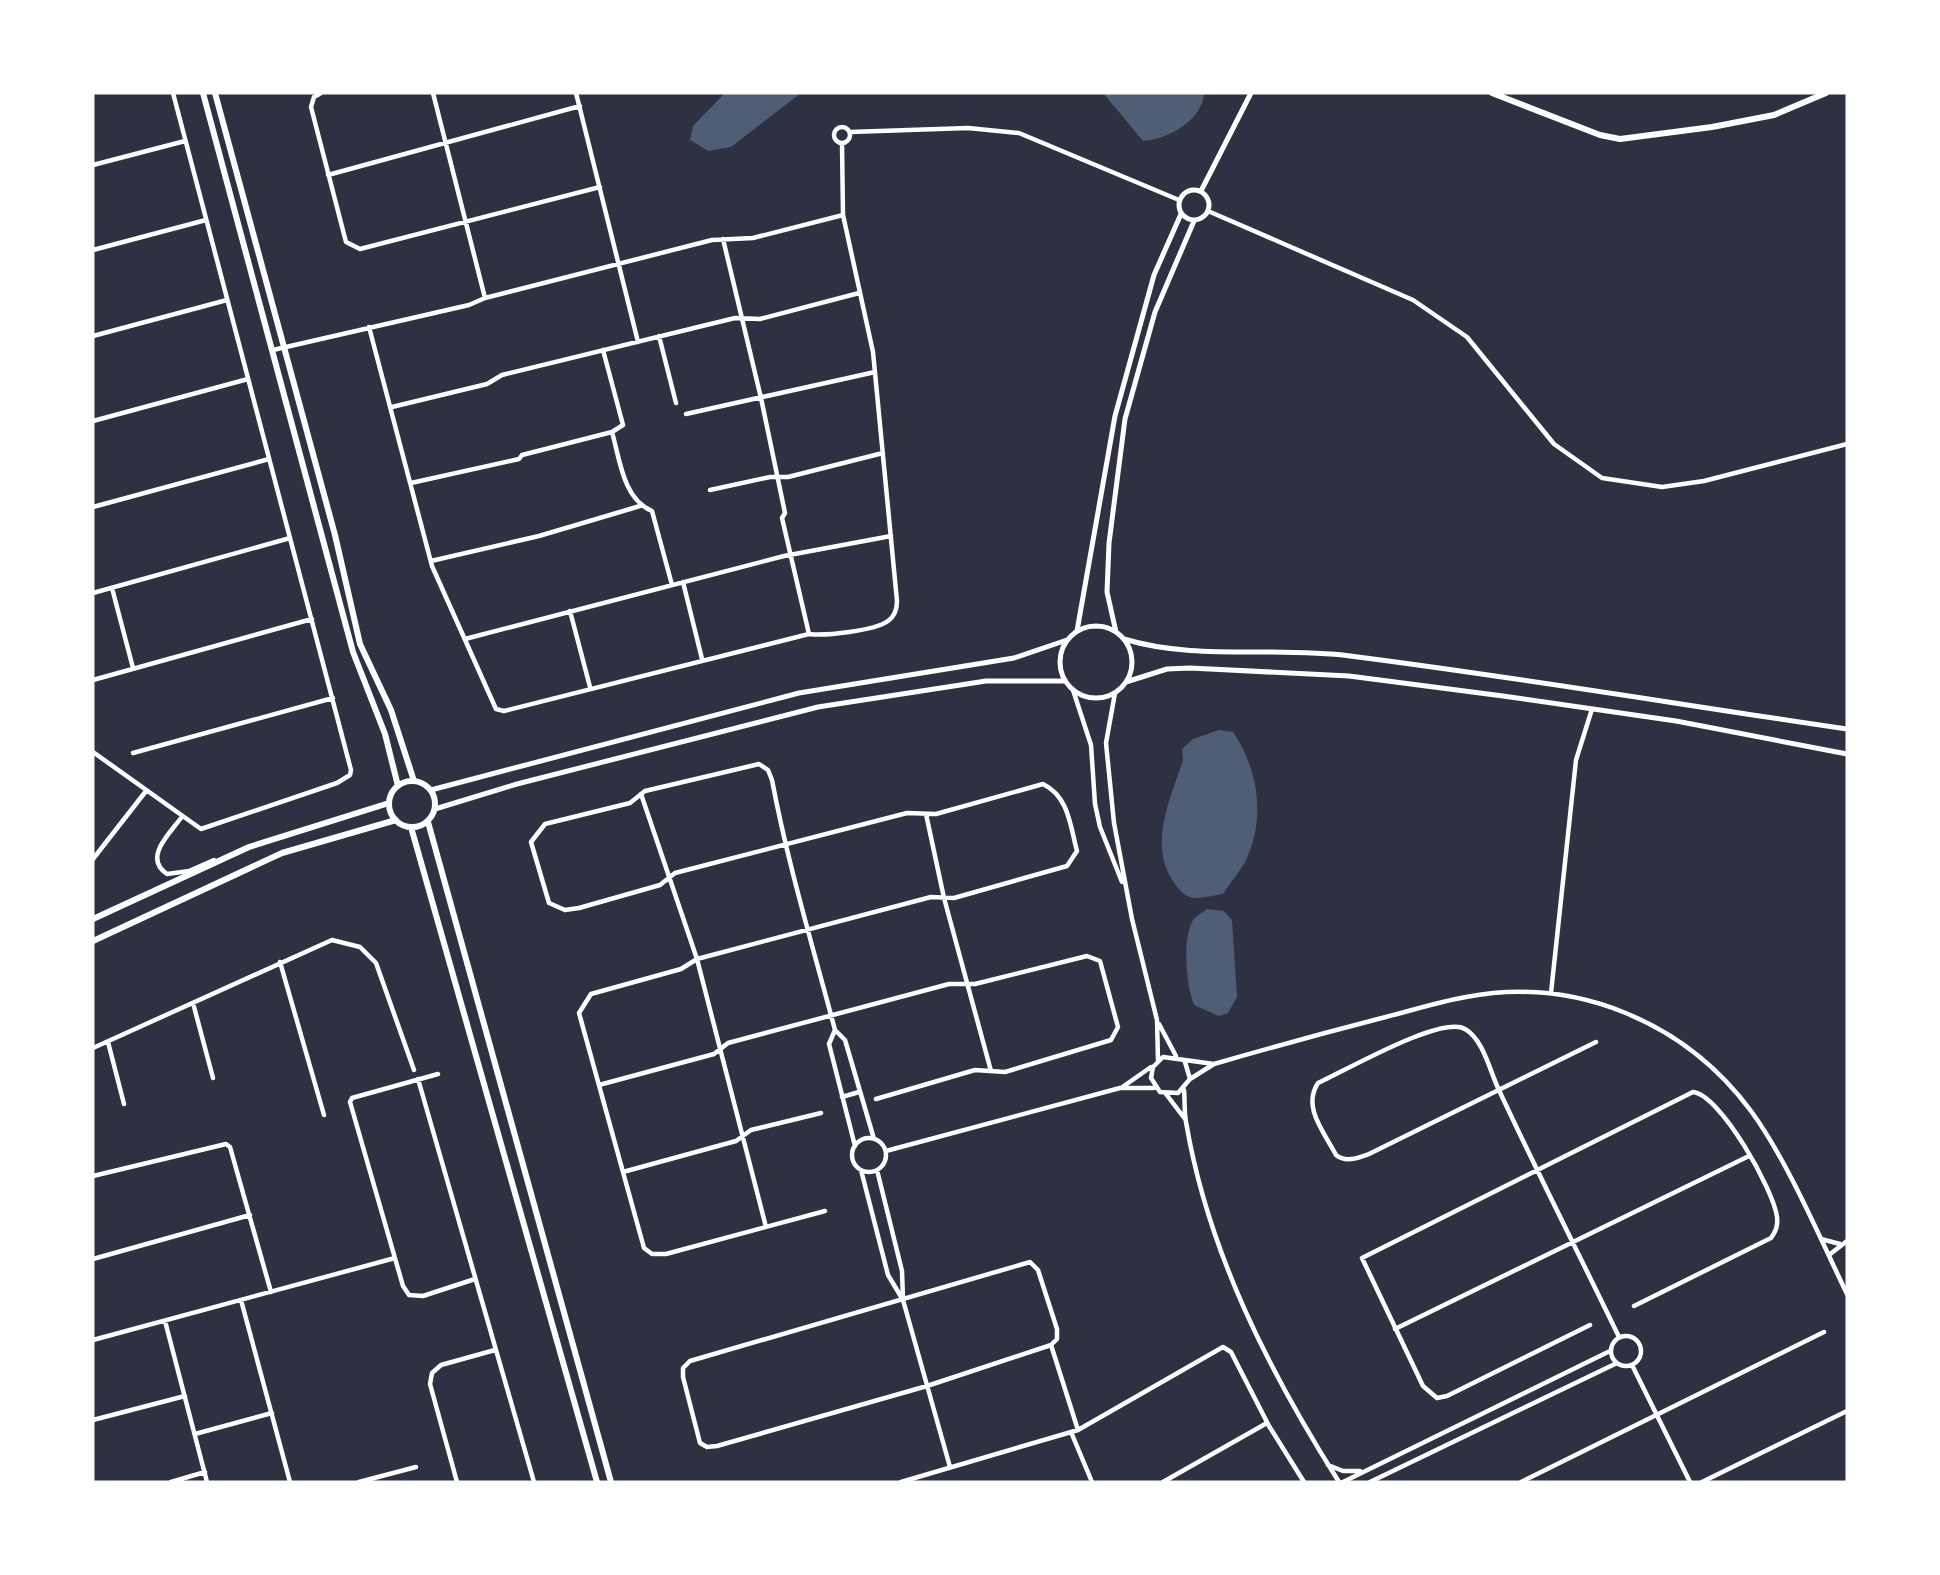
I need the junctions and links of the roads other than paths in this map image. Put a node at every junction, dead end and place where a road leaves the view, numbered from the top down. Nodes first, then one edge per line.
1 (173, 93) edge
2 (203, 93) edge
3 (215, 93) edge
4 (321, 93) edge
5 (433, 93) edge
6 (576, 93) edge
7 (1251, 93) edge
8 (1492, 93) edge
9 (1826, 93) edge
10 (580, 106) junction
11 (850, 132) junction
12 (185, 141) junction
13 (842, 143) junction
14 (446, 145) junction
15 (93, 165) edge
16 (328, 175) junction
17 (600, 187) junction
18 (1201, 191) junction
19 (1179, 200) junction
20 (1208, 211) junction
21 (1181, 214) junction
22 (843, 215) junction
23 (206, 220) junction
24 (1194, 221) junction
25 (466, 223) junction
26 (723, 239) junction
27 (93, 250) edge
28 (618, 263) junction
29 (859, 293) junction
30 (485, 298) junction
31 (227, 300) junction
32 (741, 316) junction
33 (369, 327) junction
34 (93, 336) edge
35 (659, 337) junction
36 (638, 342) junction
37 (284, 347) junction
38 (603, 350) junction
39 (272, 351) junction
40 (876, 372) junction
41 (248, 379) junction
42 (761, 398) junction
43 (676, 403) dead end
44 (392, 407) junction
45 (686, 414) dead end
46 (93, 421) edge
47 (612, 432) junction
48 (1847, 444) edge
49 (883, 453) junction
50 (269, 459) junction
51 (777, 477) junction
52 (411, 483) junction
53 (710, 490) dead end
54 (640, 506) junction
55 (93, 507) edge
56 (891, 536) junction
57 (290, 538) junction
58 (791, 557) junction
59 (431, 561) junction
60 (683, 582) junction
61 (672, 585) junction
62 (112, 588) junction
63 (93, 593) edge
64 (570, 611) junction
65 (312, 619) junction
66 (1077, 631) junction
67 (1116, 632) junction
68 (809, 634) junction
69 (465, 639) junction
70 (1124, 639) junction
71 (1067, 640) junction
72 (702, 659) junction
73 (133, 668) junction
74 (93, 680) edge
75 (1065, 681) junction
76 (1126, 682) junction
77 (590, 687) junction
78 (1073, 691) junction
79 (1115, 693) junction
80 (333, 698) junction
81 (1592, 709) junction
82 (1847, 729) edge
83 (133, 753) dead end
84 (1847, 754) edge
85 (94, 755) edge
86 (414, 781) junction
87 (398, 786) junction
88 (431, 790) junction
89 (146, 791) junction
90 (642, 794) junction
91 (389, 803) junction
92 (435, 809) junction
93 (926, 814) junction
94 (181, 818) junction
95 (396, 820) junction
96 (428, 822) junction
97 (411, 827) junction
98 (785, 846) junction
99 (249, 847) junction
100 (93, 859) edge
101 (670, 877) junction
102 (1127, 892) junction
103 (944, 898) junction
104 (93, 919) edge
105 (806, 931) junction
106 (93, 942) edge
107 (697, 959) junction
108 (280, 962) junction
109 (968, 984) junction
110 (1551, 993) junction
111 (193, 1003) junction
112 (831, 1016) junction
113 (1157, 1020) junction
114 (835, 1030) junction
115 (108, 1042) junction
116 (1596, 1042) dead end
117 (93, 1048) edge
118 (720, 1049) junction
119 (1176, 1056) junction
120 (1158, 1060) junction
121 (1185, 1061) junction
122 (1214, 1063) junction
123 (1153, 1067) junction
124 (414, 1070) dead end
125 (991, 1071) junction
126 (438, 1074) dead end
127 (213, 1079) dead end
128 (418, 1079) junction
129 (1190, 1079) junction
130 (598, 1085) junction
131 (1120, 1088) junction
132 (1155, 1088) junction
133 (1184, 1090) junction
134 (1499, 1090) junction
135 (859, 1092) junction
136 (1166, 1094) junction
137 (842, 1097) junction
138 (876, 1099) dead end
139 (124, 1104) dead end
140 (821, 1113) dead end
141 (324, 1115) dead end
142 (1185, 1119) junction
143 (743, 1136) junction
144 (874, 1139) junction
145 (855, 1146) junction
146 (886, 1151) junction
147 (1749, 1156) junction
148 (1537, 1169) junction
149 (861, 1170) junction
150 (877, 1170) junction
151 (623, 1172) junction
152 (93, 1176) edge
153 (825, 1211) dead end
154 (250, 1215) junction
155 (766, 1227) junction
156 (1820, 1239) junction
157 (1847, 1241) edge
158 (1573, 1242) junction
159 (1841, 1245) junction
160 (1828, 1255) junction
161 (395, 1258) junction
162 (93, 1259) edge
163 (475, 1279) junction
164 (271, 1292) junction
165 (1847, 1294) edge
166 (241, 1300) junction
167 (903, 1300) junction
168 (1634, 1306) dead end
169 (165, 1321) junction
170 (1590, 1325) dead end
171 (1395, 1329) junction
172 (1824, 1332) dead end
173 (1619, 1337) junction
174 (93, 1340) edge
175 (1051, 1345) junction
176 (495, 1350) junction
177 (1611, 1351) junction
178 (1617, 1363) junction
179 (1632, 1364) junction
180 (927, 1386) junction
181 (185, 1396) junction
182 (1847, 1411) edge
183 (272, 1413) junction
184 (1657, 1415) junction
185 (93, 1420) edge
186 (1267, 1423) junction
187 (1078, 1430) junction
188 (1071, 1432) junction
189 (195, 1434) junction
190 (1328, 1465) junction
191 (416, 1467) dead end
192 (950, 1467) junction
193 (1370, 1469) junction
194 (205, 1472) junction
195 (1373, 1481) edge
196 (170, 1482) edge
197 (208, 1482) edge
198 (290, 1482) edge
199 (359, 1482) edge
200 (457, 1482) edge
201 (534, 1482) edge
202 (597, 1482) edge
203 (611, 1482) edge
204 (901, 1482) edge
205 (1092, 1482) edge
206 (1163, 1482) edge
207 (1304, 1482) edge
208 (1341, 1482) edge
209 (1521, 1482) edge
210 (1690, 1482) edge
211 (1702, 1482) edge

1 - 12 street
2 - 39 main road
3 - 37 main road
4 - 16 street
5 - 14 street
6 - 10 street
7 - 18 street
8 - 9 main road
10 - 14 street
10 - 17 street
11 - 13 street
11 - 13 street
11 - 19 street
12 - 15 street
12 - 23 street
13 - 22 street
14 - 16 street
14 - 25 street
16 - 25 street
17 - 25 street
17 - 28 street
18 - 19 street
18 - 20 street
19 - 21 street
20 - 24 street
20 - 48 street
21 - 24 street
21 - 66 street
22 - 26 street
22 - 29 street
23 - 27 street
23 - 31 street
24 - 67 street
25 - 30 street
26 - 28 street
26 - 32 street
28 - 30 street
28 - 36 street
29 - 32 street
29 - 40 street
30 - 33 street
31 - 34 street
31 - 41 street
32 - 35 street
32 - 42 street
33 - 37 street
33 - 44 street
35 - 36 street
35 - 43 street
36 - 38 street
37 - 39 street
37 - 86 main road
38 - 44 street
38 - 47 street
39 - 87 main road
40 - 42 street
40 - 49 street
41 - 46 street
41 - 50 street
42 - 45 street
42 - 51 street
44 - 52 street
47 - 52 street
47 - 54 street
49 - 51 street
49 - 56 street
50 - 55 street
50 - 57 street
51 - 53 street
51 - 58 street
52 - 59 street
54 - 59 street
54 - 61 street
56 - 58 street
56 - 68 street
57 - 62 street
57 - 65 street
58 - 60 street
58 - 68 street
59 - 69 street
60 - 61 street
60 - 72 street
61 - 64 street
62 - 63 street
62 - 73 street
64 - 69 street
64 - 77 street
65 - 73 street
65 - 80 street
66 - 67 street
66 - 71 street
67 - 70 street
68 - 72 street
69 - 77 street
70 - 76 street
70 - 82 street
71 - 75 street
71 - 88 street
72 - 77 street
73 - 74 street
75 - 78 street
75 - 92 street
76 - 79 street
76 - 81 street
78 - 79 street
78 - 102 street
79 - 102 street
80 - 83 street
80 - 94 street
81 - 84 street
81 - 110 street
85 - 89 street
86 - 87 main road
86 - 88 main road
87 - 91 main road
88 - 92 main road
89 - 94 street
89 - 100 street
90 - 98 street
90 - 101 street
90 - 101 street
91 - 95 main road
91 - 99 main road
92 - 96 main road
93 - 98 street
93 - 103 street
93 - 103 street
94 - 99 street
95 - 97 main road
95 - 106 main road
96 - 97 main road
96 - 203 main road
97 - 202 main road
98 - 101 street
98 - 105 street
99 - 104 main road
101 - 107 street
102 - 113 street
103 - 105 street
103 - 109 street
105 - 107 street
105 - 112 street
107 - 118 street
107 - 130 street
108 - 111 street
108 - 124 street
108 - 141 street
109 - 112 street
109 - 125 street
109 - 125 street
110 - 122 street
110 - 156 street
111 - 115 street
111 - 127 street
112 - 114 street
112 - 118 street
113 - 119 street
113 - 120 street
114 - 135 street
114 - 137 street
115 - 117 street
115 - 139 street
116 - 134 street
118 - 130 street
118 - 143 street
119 - 120 street
119 - 121 street
120 - 123 street
121 - 122 street
121 - 129 street
122 - 129 street
123 - 131 street
123 - 132 street
125 - 138 street
126 - 128 street
128 - 161 street
128 - 163 street
129 - 133 street
130 - 151 street
131 - 132 street
131 - 146 street
132 - 136 street
133 - 136 street
133 - 142 street
134 - 134 street
134 - 148 street
135 - 137 street
135 - 144 street
136 - 142 street
137 - 145 street
140 - 143 street
142 - 190 street
143 - 151 street
143 - 155 street
144 - 145 street
144 - 146 street
145 - 149 street
146 - 150 street
147 - 148 street
147 - 158 street
147 - 168 street
148 - 158 street
148 - 171 street
149 - 150 street
149 - 167 street
150 - 167 street
151 - 155 street
152 - 154 street
153 - 155 street
154 - 162 street
154 - 164 street
156 - 159 street
156 - 160 street
157 - 159 street
158 - 171 street
158 - 173 street
159 - 160 street
160 - 165 street
161 - 163 street
161 - 164 street
163 - 176 street
164 - 166 street
166 - 169 street
166 - 183 street
167 - 175 street
167 - 180 street
167 - 180 street
169 - 174 street
169 - 181 street
170 - 171 street
172 - 184 street
173 - 177 street
173 - 179 street
175 - 180 street
175 - 187 street
176 - 200 street
176 - 201 street
177 - 178 street
177 - 193 street
178 - 179 street
178 - 195 street
179 - 184 street
180 - 192 street
181 - 185 street
181 - 189 street
182 - 211 street
183 - 189 street
183 - 198 street
184 - 209 street
184 - 210 street
186 - 187 street
186 - 206 street
186 - 207 street
187 - 188 street
188 - 192 street
188 - 205 street
189 - 194 street
190 - 193 street
190 - 208 street
191 - 199 street
192 - 204 street
193 - 208 street
194 - 196 street
194 - 197 street

